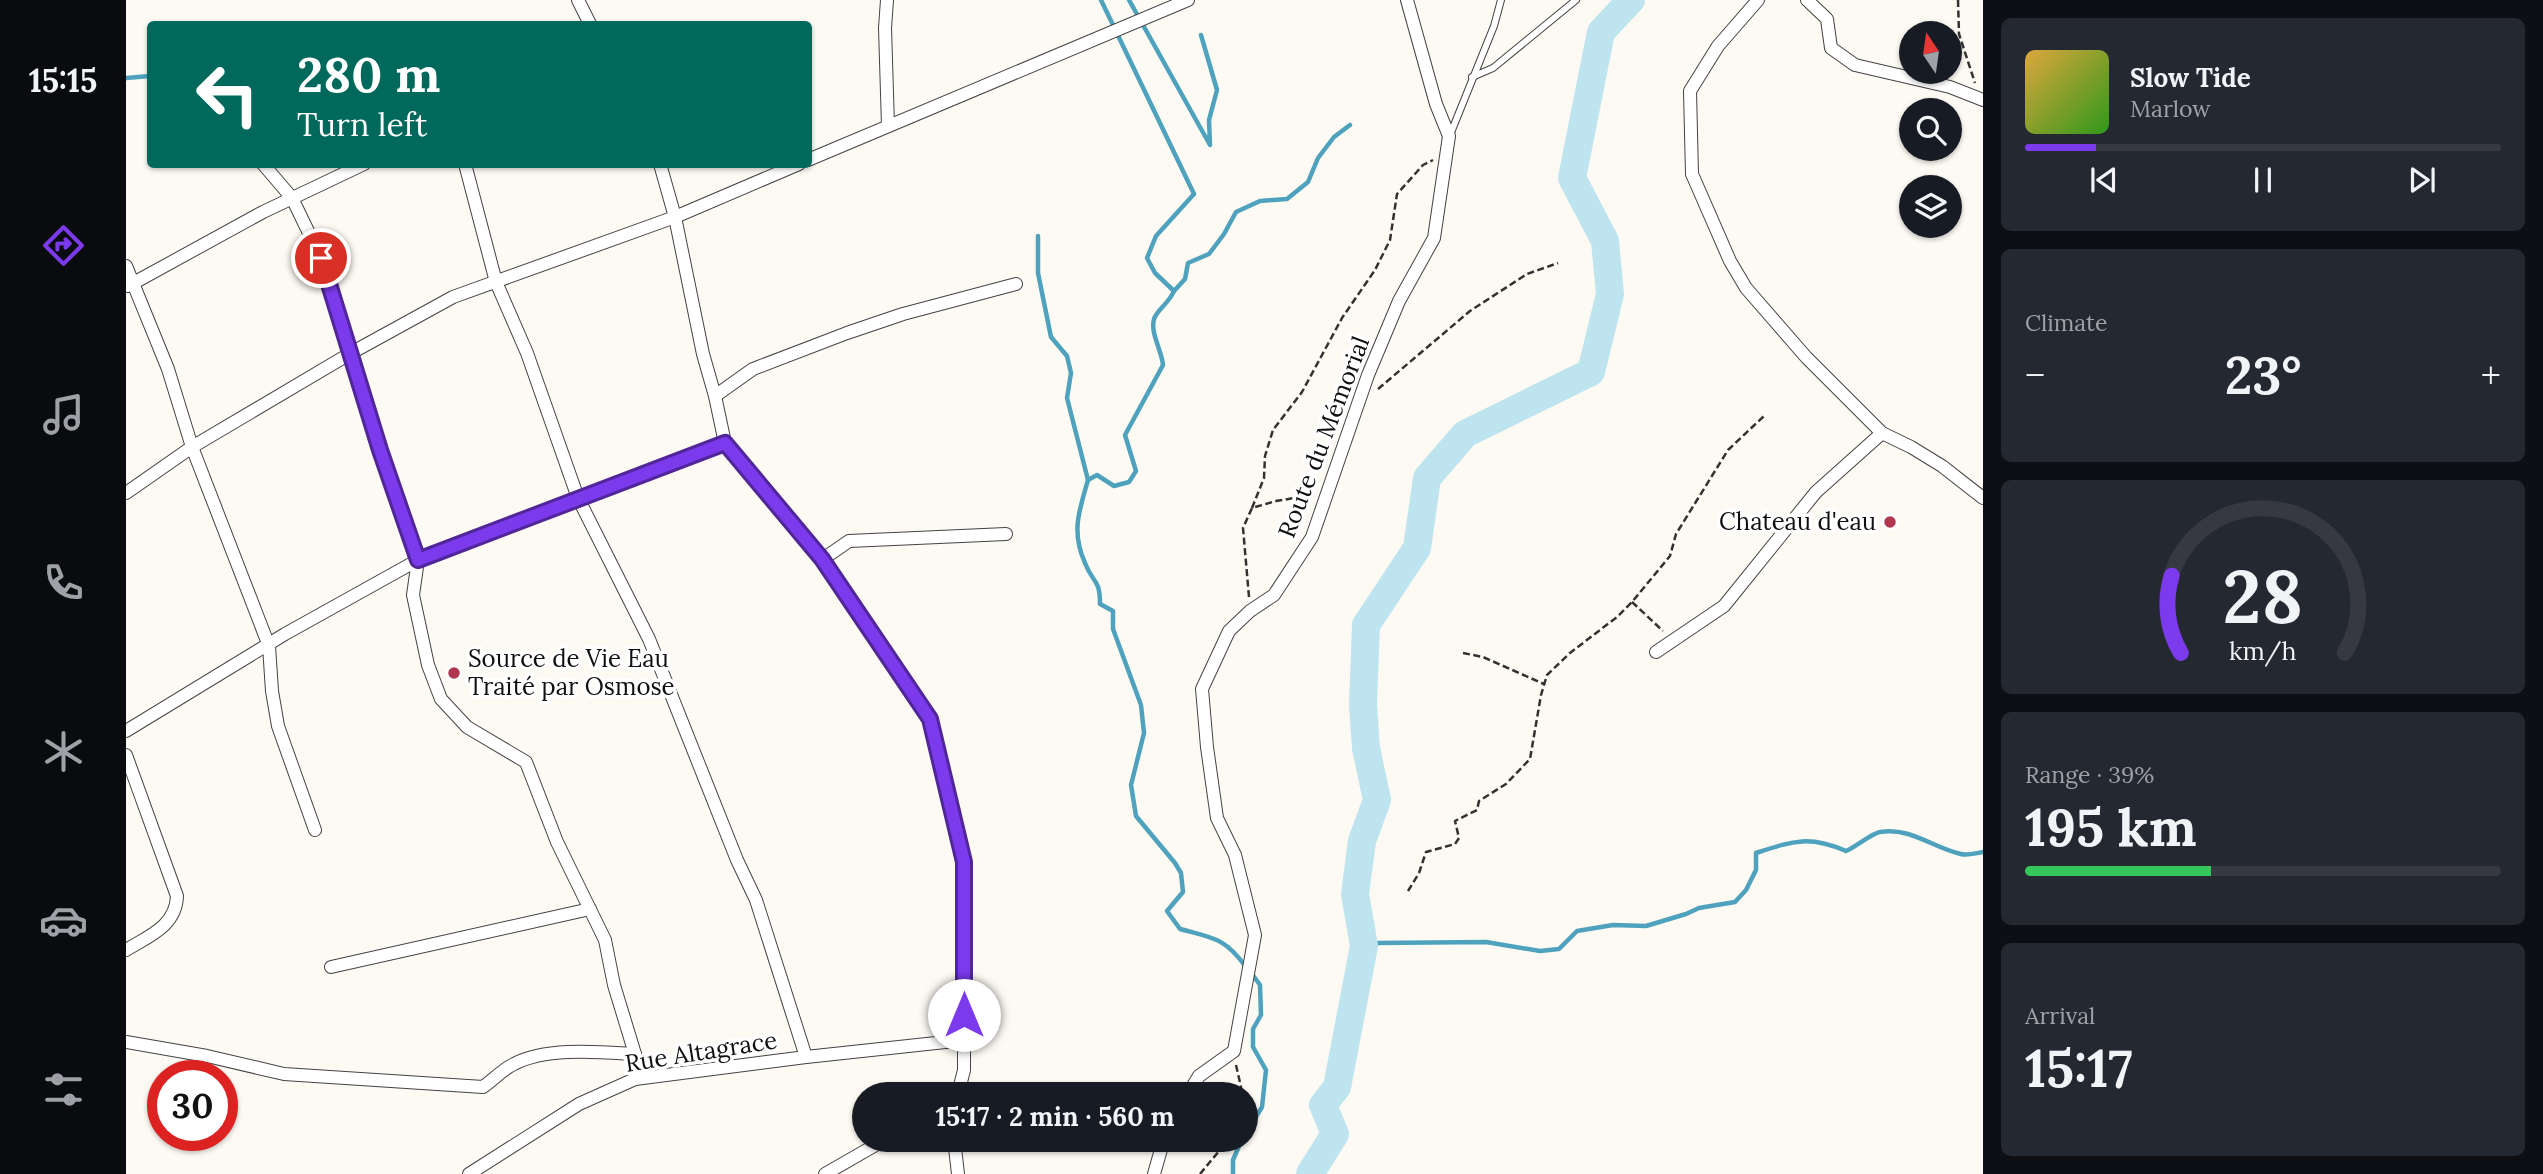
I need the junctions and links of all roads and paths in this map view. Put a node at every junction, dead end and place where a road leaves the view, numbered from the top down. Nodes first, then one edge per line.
1 (578, 0) edge
2 (887, 0) edge
3 (1188, 0) edge
4 (1407, 0) edge
5 (1501, 0) edge
6 (1576, 0) edge
7 (1758, 0) edge
8 (1807, 0) edge
9 (1958, 0) edge
10 (588, 21) edge
11 (1472, 77) junction
12 (1982, 100) edge
13 (888, 127) junction
14 (1449, 136) junction
15 (1446, 155) junction
16 (812, 158) edge
17 (266, 168) edge
18 (356, 168) edge
19 (467, 168) edge
20 (661, 168) edge
21 (790, 168) edge
22 (292, 198) junction
23 (675, 217) junction
24 (1558, 263) dead end
25 (126, 266) edge
26 (496, 282) junction
27 (1016, 284) dead end
28 (129, 286) edge
29 (351, 353) junction
30 (715, 396) junction
31 (1359, 405) junction
32 (1764, 416) dead end
33 (1882, 433) junction
34 (725, 443) junction
35 (192, 447) junction
36 (126, 493) edge
37 (1328, 494) junction
38 (578, 498) junction
39 (1983, 498) edge
40 (1252, 508) junction
41 (1006, 534) dead end
42 (822, 559) junction
43 (418, 560) junction
44 (1632, 602) junction
45 (1250, 611) junction
46 (1673, 640) junction
47 (269, 646) junction
48 (1656, 652) dead end
49 (1463, 653) dead end
50 (1544, 684) junction
51 (126, 731) edge
52 (126, 755) edge
53 (315, 830) dead end
54 (1408, 891) dead end
55 (590, 909) junction
56 (126, 950) edge
57 (331, 967) dead end
58 (964, 1040) junction
59 (126, 1042) edge
60 (1234, 1051) junction
61 (635, 1054) junction
62 (806, 1057) junction
63 (635, 1079) junction
64 (961, 1082) edge
65 (1195, 1082) edge
66 (1240, 1082) edge
67 (863, 1152) edge
68 (955, 1152) edge
69 (1160, 1152) edge
70 (1218, 1152) edge
71 (468, 1174) edge
72 (825, 1174) edge
73 (958, 1174) edge
74 (1154, 1174) edge
75 (1200, 1174) edge

1 - 10 street
2 - 13 street
3 - 13 street
4 - 14 street
5 - 11 lane
6 - 11 lane
7 - 33 street
8 - 12 street
9 - 12 path
11 - 14 lane
13 - 16 street
14 - 15 street, Route du Mémorial
15 - 31 street, Route du Mémorial
15 - 40 path
17 - 22 street
18 - 22 street
19 - 26 street
20 - 23 street
21 - 23 street
22 - 28 street
22 - 29 street
23 - 26 street
23 - 30 street
24 - 31 path
25 - 28 street
26 - 29 street
26 - 38 street
27 - 30 street
28 - 35 street
29 - 35 street
29 - 43 street
30 - 34 street
31 - 37 street, Route du Mémorial
32 - 44 path
33 - 39 street
33 - 46 street
34 - 38 street
34 - 42 street
35 - 36 street
35 - 47 street
37 - 40 path
37 - 45 street, Route du Mémorial
38 - 43 street
38 - 62 street
40 - 45 path
41 - 42 street
42 - 58 street
43 - 47 street
43 - 55 street
44 - 46 path
44 - 50 path
45 - 60 street, Route du Mémorial
46 - 48 street
47 - 51 street
47 - 53 street
49 - 50 path
50 - 54 path
52 - 56 street
55 - 57 street
55 - 61 street
58 - 62 street, Rue Altagrace
58 - 64 street
59 - 61 street
60 - 65 street
60 - 66 path
61 - 63 street
62 - 63 street, Rue Altagrace
63 - 71 street, Rue Altagrace
67 - 72 street
68 - 73 street
69 - 74 street
70 - 75 path

